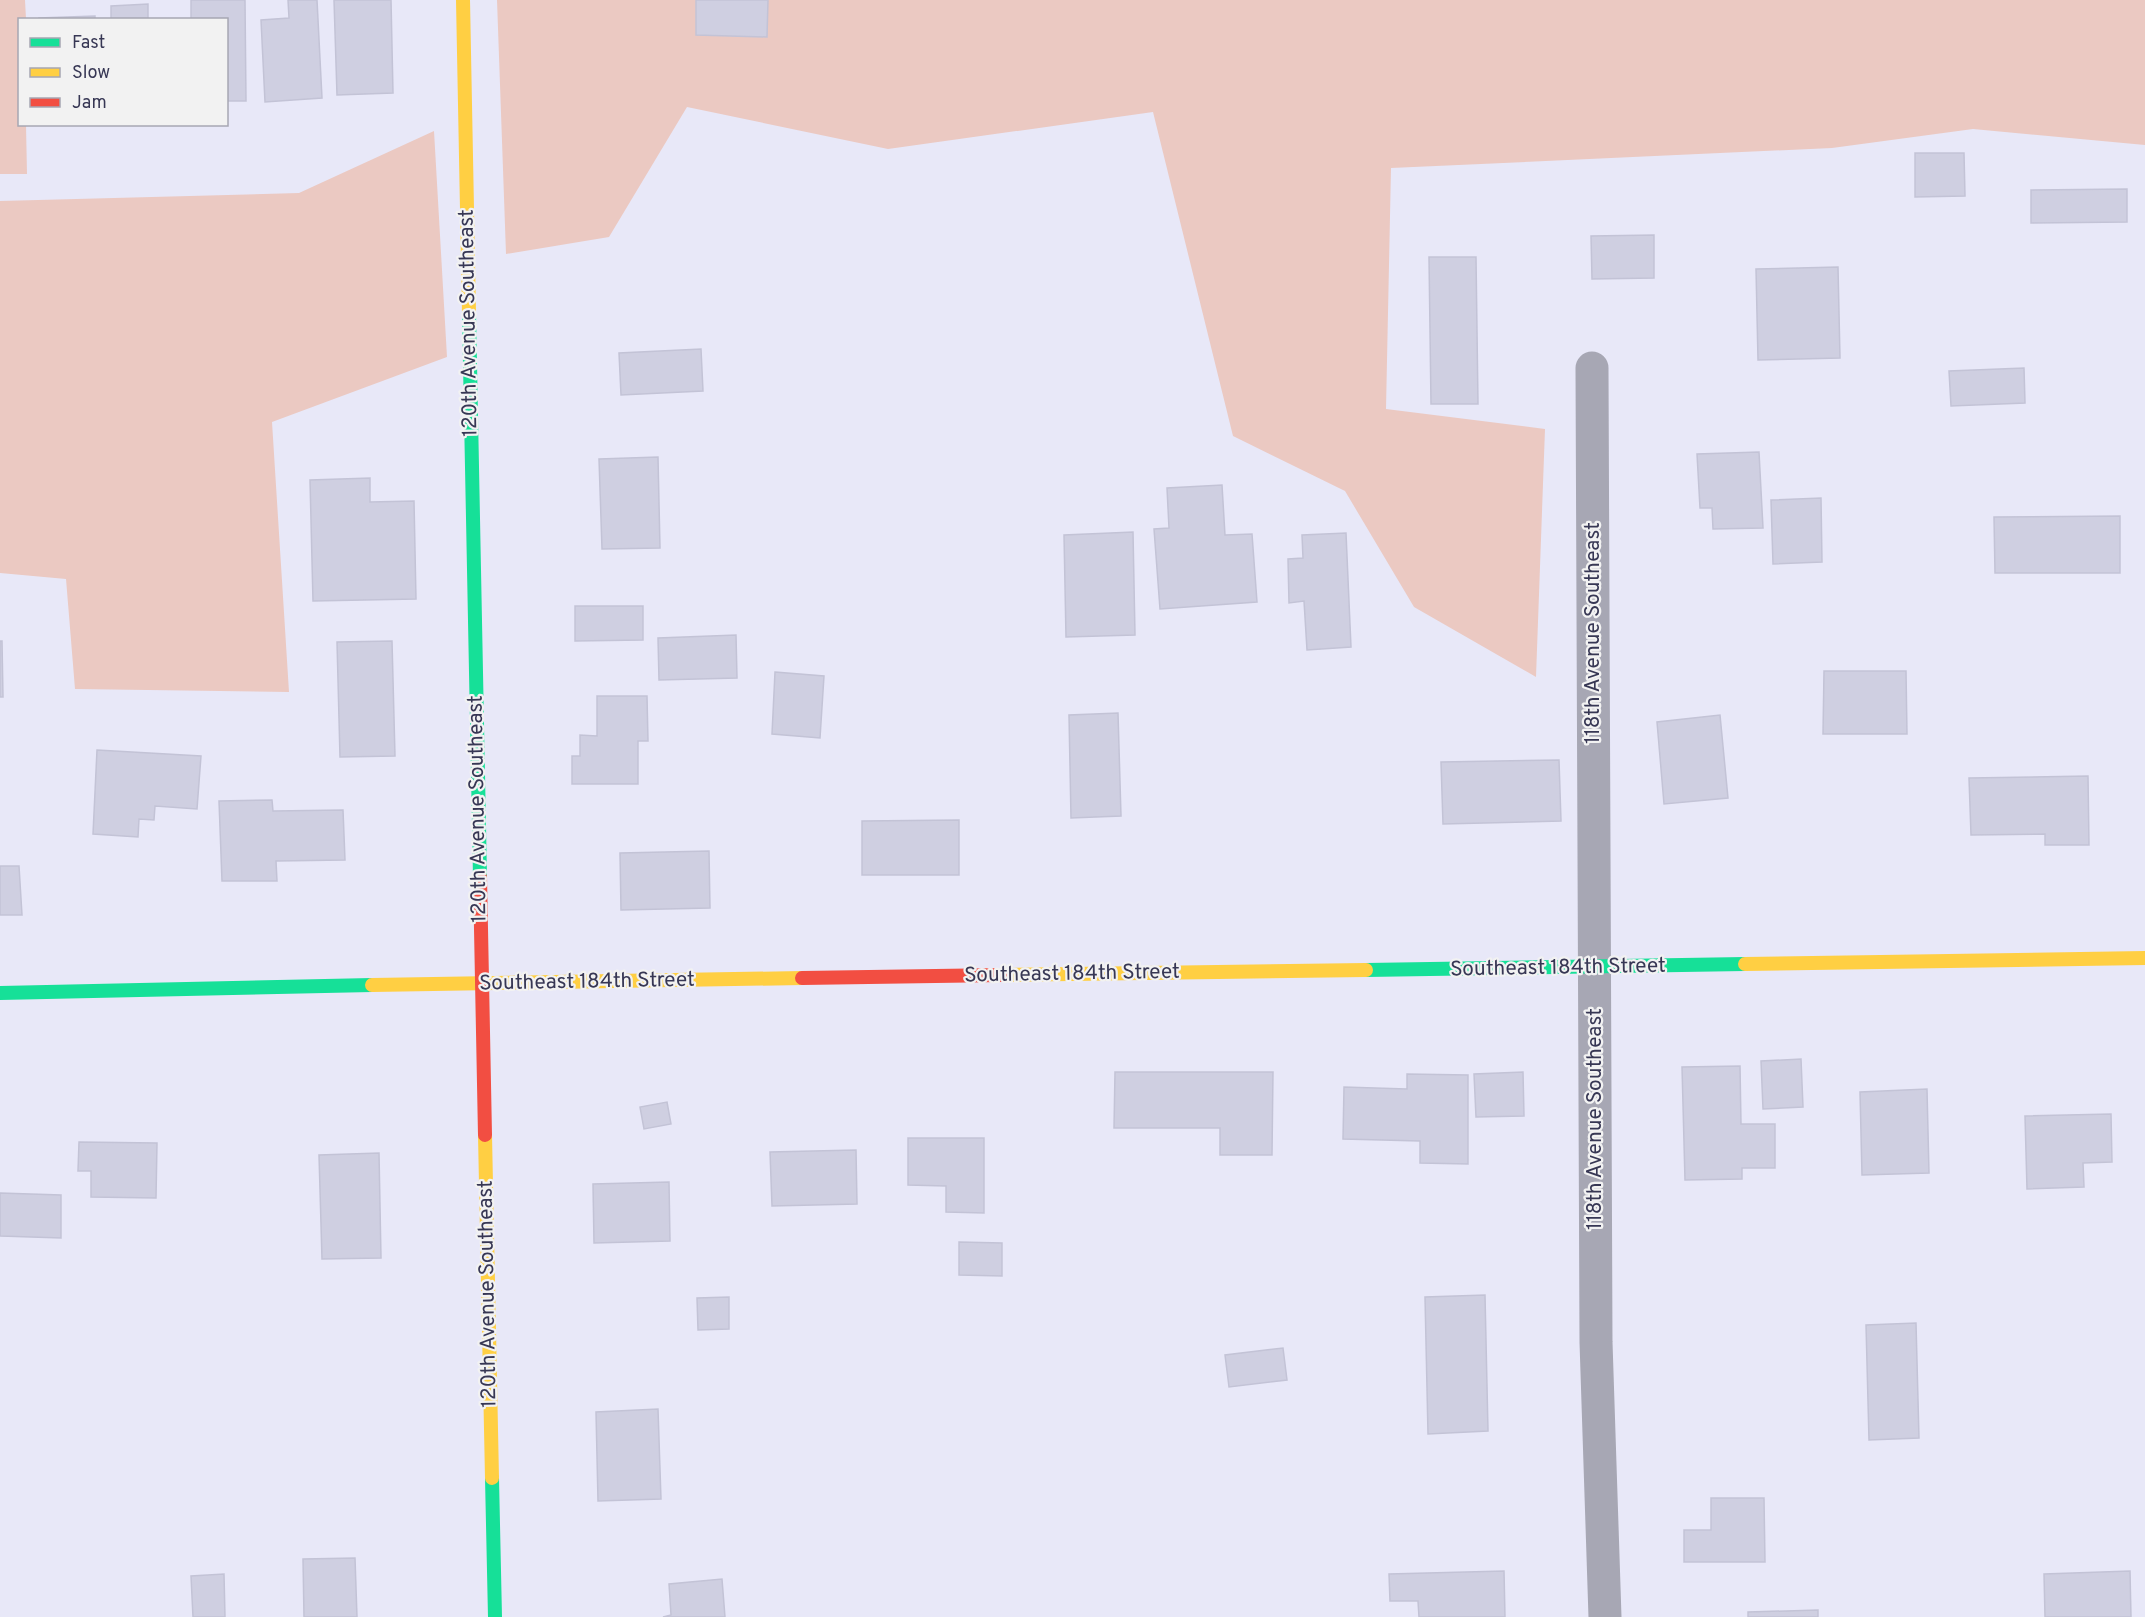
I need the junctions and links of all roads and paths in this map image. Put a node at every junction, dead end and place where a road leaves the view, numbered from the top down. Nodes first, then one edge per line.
1 (463, 0) edge
2 (1592, 368) dead end
3 (2145, 958) edge
4 (1594, 967) junction
5 (482, 983) junction
6 (0, 993) edge
7 (495, 1617) edge
8 (1605, 1617) edge

1 - 5 street, 120th Avenue Southeast
2 - 4 street, 118th Avenue Southeast
3 - 4 street, Southeast 184th Street
4 - 5 street, Southeast 184th Street
4 - 8 street, 118th Avenue Southeast
5 - 6 street, Southeast 184th Street
5 - 7 street, 120th Avenue Southeast

